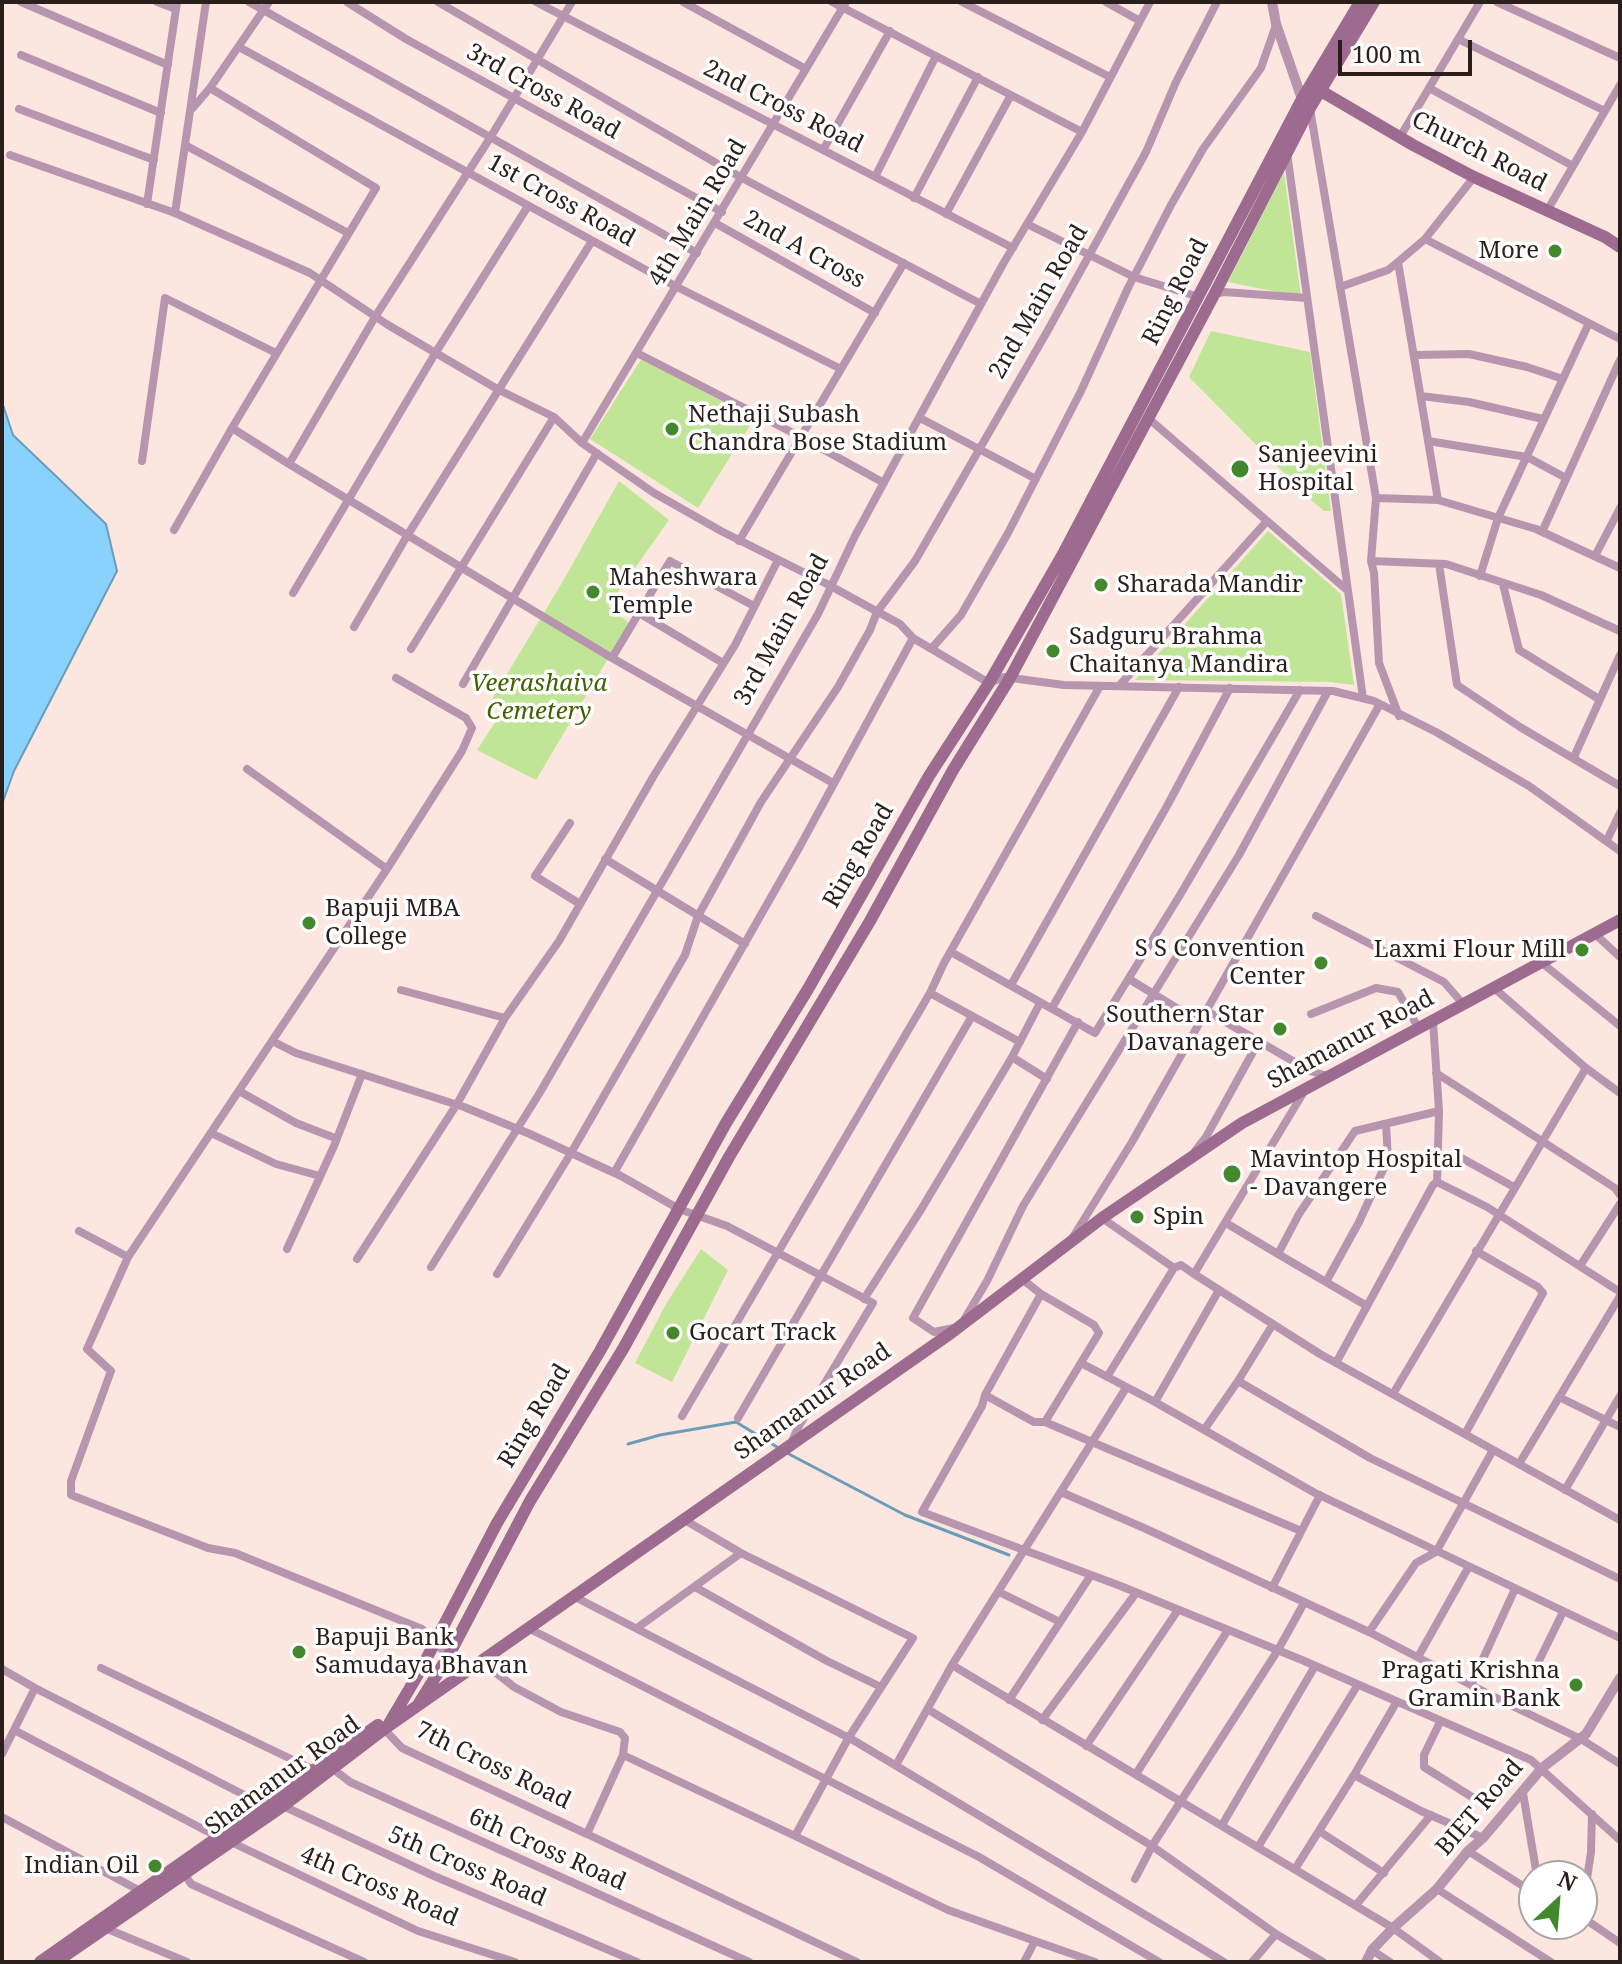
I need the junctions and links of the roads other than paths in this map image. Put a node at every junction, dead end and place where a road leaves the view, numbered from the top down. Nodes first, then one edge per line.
1 (21, 2) edge
2 (157, 2) edge
3 (206, 2) edge
4 (249, 2) edge
5 (347, 2) edge
6 (438, 2) edge
7 (536, 2) edge
8 (572, 2) edge
9 (683, 2) edge
10 (832, 2) edge
11 (962, 2) edge
12 (1106, 2) edge
13 (1150, 2) edge
14 (1217, 2) edge
15 (1272, 2) edge
16 (1360, 2) edge
17 (1374, 2) edge
18 (1480, 2) edge
19 (1497, 2) edge
20 (845, 5) edge
21 (176, 6) edge
22 (267, 6) edge
23 (563, 17) junction
24 (1140, 21) junction
25 (1276, 24) junction
26 (890, 31) junction
27 (1458, 39) junction
28 (239, 47) junction
29 (21, 55) dead end
30 (936, 56) junction
31 (1620, 58) edge
32 (537, 60) junction
33 (168, 65) junction
34 (806, 69) junction
35 (978, 77) junction
36 (1110, 77) junction
37 (1620, 85) edge
38 (210, 88) junction
39 (1429, 88) junction
40 (1321, 91) junction
41 (1011, 95) junction
42 (514, 99) junction
43 (1306, 103) junction
44 (19, 109) dead end
45 (190, 111) junction
46 (1605, 111) junction
47 (161, 113) junction
48 (773, 124) junction
49 (1082, 132) junction
50 (1400, 137) junction
51 (490, 138) junction
52 (185, 145) junction
53 (823, 150) junction
54 (1287, 153) junction
55 (10, 155) dead end
56 (154, 160) junction
57 (1573, 166) junction
58 (468, 173) junction
59 (875, 177) junction
60 (1474, 177) junction
61 (742, 178) junction
62 (914, 198) junction
63 (147, 204) junction
64 (528, 206) junction
65 (1547, 211) junction
66 (722, 212) junction
67 (175, 213) junction
68 (946, 214) junction
69 (715, 223) junction
70 (1027, 224) junction
71 (348, 233) junction
72 (1425, 239) junction
73 (592, 241) junction
74 (1620, 247) edge
75 (1013, 248) junction
76 (697, 253) junction
77 (1090, 254) junction
78 (1398, 262) junction
79 (904, 263) junction
80 (1134, 277) junction
81 (321, 281) junction
82 (677, 287) junction
83 (1340, 287) junction
84 (1215, 293) junction
85 (1197, 297) junction
86 (1307, 298) junction
87 (981, 304) junction
88 (875, 313) junction
89 (375, 317) junction
90 (1588, 325) junction
91 (1620, 339) edge
92 (436, 352) junction
93 (276, 353) junction
94 (637, 353) junction
95 (1415, 355) junction
96 (1620, 360) edge
97 (841, 369) junction
98 (1563, 379) junction
99 (499, 390) junction
100 (1421, 396) junction
101 (554, 417) junction
102 (920, 418) junction
103 (1148, 418) junction
104 (1543, 419) junction
105 (232, 428) junction
106 (801, 437) junction
107 (1428, 441) junction
108 (582, 443) junction
109 (979, 448) junction
110 (597, 453) junction
111 (1527, 457) junction
112 (142, 461) dead end
113 (289, 464) junction
114 (1566, 478) junction
115 (1036, 479) junction
116 (884, 483) junction
117 (1376, 498) junction
118 (1438, 500) junction
119 (348, 502) junction
120 (1620, 508) edge
121 (1498, 518) junction
122 (1267, 521) junction
123 (174, 530) dead end
124 (1542, 532) junction
125 (407, 536) junction
126 (739, 541) junction
127 (1595, 556) junction
128 (778, 560) junction
129 (1371, 561) junction
130 (1439, 564) junction
131 (460, 567) junction
132 (1620, 568) edge
133 (1480, 576) junction
134 (1503, 584) junction
135 (830, 586) junction
136 (1348, 590) junction
137 (293, 593) dead end
138 (513, 597) junction
139 (754, 606) junction
140 (877, 612) junction
141 (639, 613) junction
142 (354, 627) dead end
143 (1620, 631) edge
144 (913, 638) junction
145 (932, 648) junction
146 (411, 649) dead end
147 (1620, 655) edge
148 (612, 658) junction
149 (723, 663) junction
150 (396, 678) dead end
151 (1010, 678) junction
152 (989, 683) junction
153 (463, 684) dead end
154 (1100, 686) junction
155 (1119, 686) junction
156 (1179, 687) junction
157 (1230, 688) junction
158 (1300, 690) junction
159 (1328, 691) junction
160 (1363, 698) junction
161 (1599, 699) junction
162 (1380, 704) junction
163 (697, 705) junction
164 (1399, 716) junction
165 (747, 734) junction
166 (1574, 757) junction
167 (789, 758) junction
168 (247, 769) dead end
169 (833, 783) junction
170 (1620, 786) edge
171 (1620, 813) edge
172 (570, 823) dead end
173 (1607, 840) junction
174 (1620, 851) edge
175 (605, 859) junction
176 (387, 869) junction
177 (657, 889) junction
178 (580, 904) junction
179 (698, 916) junction
180 (1316, 916) dead end
181 (1620, 920) edge
182 (1594, 933) junction
183 (745, 944) junction
184 (951, 952) junction
185 (1620, 957) edge
186 (1542, 963) junction
187 (1129, 979) junction
188 (1011, 985) junction
189 (1494, 988) junction
190 (401, 990) dead end
191 (930, 993) junction
192 (1153, 993) junction
193 (1040, 1003) junction
194 (1464, 1005) junction
195 (1052, 1008) junction
196 (1205, 1010) junction
197 (1311, 1014) dead end
198 (972, 1016) junction
199 (505, 1018) junction
200 (1198, 1021) junction
201 (1433, 1021) junction
202 (1078, 1022) junction
203 (1620, 1026) edge
204 (1419, 1029) junction
205 (272, 1041) junction
206 (1259, 1041) junction
207 (1020, 1042) junction
208 (1012, 1057) junction
209 (1586, 1068) junction
210 (1436, 1073) junction
211 (362, 1074) junction
212 (1331, 1077) junction
213 (1047, 1079) junction
214 (1305, 1090) junction
215 (239, 1091) junction
216 (1620, 1093) edge
217 (457, 1104) junction
218 (1439, 1111) junction
219 (1386, 1124) junction
220 (517, 1129) junction
221 (211, 1133) junction
222 (335, 1138) junction
223 (1542, 1141) junction
224 (571, 1153) junction
225 (1456, 1155) dead end
226 (1183, 1165) junction
227 (614, 1173) junction
228 (320, 1176) junction
229 (1437, 1182) junction
230 (1514, 1187) junction
231 (1620, 1195) edge
232 (1620, 1204) edge
233 (679, 1209) junction
234 (1498, 1213) junction
235 (696, 1217) junction
236 (1102, 1218) junction
237 (1226, 1223) junction
238 (79, 1231) dead end
239 (1068, 1245) junction
240 (287, 1249) dead end
241 (1476, 1251) junction
242 (1278, 1254) junction
243 (777, 1255) junction
244 (128, 1257) junction
245 (357, 1259) dead end
246 (1580, 1266) junction
247 (431, 1267) dead end
248 (1174, 1268) junction
249 (497, 1274) dead end
250 (1194, 1274) junction
251 (820, 1277) junction
252 (1022, 1279) junction
253 (1326, 1282) junction
254 (1219, 1290) junction
255 (1041, 1294) junction
256 (1620, 1294) edge
257 (864, 1299) junction
258 (1367, 1306) junction
259 (1273, 1324) junction
260 (960, 1326) junction
261 (1081, 1363) junction
262 (1336, 1363) junction
263 (1107, 1377) junction
264 (1238, 1381) junction
265 (1126, 1388) junction
266 (1393, 1394) junction
267 (985, 1395) junction
268 (1620, 1396) edge
269 (1559, 1397) junction
270 (1155, 1402) junction
271 (682, 1416) dead end
272 (738, 1418) dead end
273 (1605, 1421) junction
274 (1045, 1422) junction
275 (1620, 1427) edge
276 (1204, 1430) junction
277 (1465, 1434) junction
278 (1093, 1441) junction
279 (785, 1448) junction
280 (1493, 1450) junction
281 (1519, 1464) junction
282 (1565, 1490) junction
283 (1061, 1492) junction
284 (1320, 1495) junction
285 (1464, 1503) junction
286 (1618, 1515) edge
287 (683, 1519) junction
288 (1301, 1531) junction
289 (1025, 1550) junction
290 (1436, 1552) junction
291 (741, 1553) junction
292 (1468, 1568) junction
293 (1091, 1575) junction
294 (1620, 1579) edge
295 (695, 1587) junction
296 (1272, 1588) junction
297 (1515, 1589) junction
298 (999, 1592) junction
299 (1136, 1593) junction
300 (575, 1597) junction
301 (1304, 1603) junction
302 (1178, 1610) junction
303 (1563, 1612) junction
304 (1060, 1622) junction
305 (528, 1628) junction
306 (637, 1628) junction
307 (1228, 1630) junction
308 (1369, 1632) junction
309 (1620, 1638) edge
310 (435, 1641) junction
311 (1278, 1650) junction
312 (449, 1655) junction
313 (1418, 1657) junction
314 (481, 1661) junction
315 (952, 1665) junction
316 (1315, 1666) junction
317 (101, 1668) dead end
318 (2, 1669) edge
319 (465, 1673) junction
320 (1533, 1673) dead end
321 (1620, 1678) edge
322 (430, 1685) junction
323 (1471, 1685) junction
324 (1357, 1686) junction
325 (881, 1687) junction
326 (35, 1688) junction
327 (1009, 1700) junction
328 (1396, 1703) junction
329 (418, 1705) junction
330 (929, 1710) junction
331 (395, 1714) junction
332 (1042, 1720) junction
333 (1440, 1722) junction
334 (386, 1728) junction
335 (14, 1730) junction
336 (849, 1737) junction
337 (1581, 1739) junction
338 (1086, 1746) junction
339 (2, 1754) edge
340 (623, 1755) junction
341 (1620, 1764) edge
342 (896, 1765) junction
343 (332, 1768) junction
344 (1542, 1768) junction
345 (314, 1770) junction
346 (1136, 1774) junction
347 (1354, 1775) junction
348 (827, 1779) junction
349 (1523, 1793) junction
350 (1472, 1797) dead end
351 (1182, 1801) junction
352 (266, 1806) junction
353 (283, 1806) junction
354 (1592, 1814) junction
355 (1431, 1815) junction
356 (2, 1817) edge
357 (1222, 1825) junction
358 (1319, 1831) junction
359 (587, 1834) junction
360 (795, 1836) junction
361 (218, 1837) junction
362 (1483, 1838) junction
363 (1620, 1840) edge
364 (231, 1842) junction
365 (1152, 1846) junction
366 (1258, 1847) junction
367 (1468, 1851) junction
368 (1534, 1860) edge
369 (1590, 1860) edge
370 (181, 1868) junction
371 (1295, 1869) junction
372 (1384, 1873) junction
373 (1135, 1879) dead end
374 (1518, 1883) edge
375 (1437, 1889) junction
376 (144, 1895) junction
377 (1356, 1905) junction
378 (1598, 1927) edge
379 (105, 1928) junction
380 (1393, 1928) junction
381 (1276, 1934) junction
382 (1035, 1941) junction
383 (1620, 1943) edge
384 (1372, 1950) junction
385 (40, 1962) edge
386 (56, 1962) edge
387 (187, 1962) edge
388 (364, 1962) edge
389 (515, 1962) edge
390 (637, 1962) edge
391 (749, 1962) edge
392 (857, 1962) edge
393 (1024, 1962) edge
394 (1095, 1962) edge
395 (1159, 1962) edge
396 (1224, 1962) edge
397 (1252, 1962) edge
398 (1323, 1962) edge
399 (1366, 1962) edge
400 (1390, 1962) edge
401 (1440, 1962) edge
402 (1551, 1962) edge

1 - 33 street
2 - 21 street
3 - 45 street
4 - 22 street
5 - 42 street, 3rd Cross Road
6 - 32 street
7 - 23 street, 2nd Cross Road
8 - 23 street
9 - 34 street
10 - 20 street
11 - 36 street
12 - 24 street
13 - 24 street, 3rd Main Road
14 - 77 street, 2nd Main Road
15 - 25 street
16 - 43 main road, Ring Road
17 - 40 main road, Ring Road
18 - 27 street
19 - 31 street
20 - 26 street
20 - 34 street, 4th Main Road
21 - 33 street
22 - 28 street
22 - 51 street
23 - 32 street
23 - 48 street, 2nd Cross Road
24 - 36 street, 3rd Main Road
25 - 43 street
25 - 80 street
26 - 30 street
26 - 53 street
27 - 39 street
27 - 46 street
28 - 38 street
28 - 58 street, 1st Cross Road
29 - 47 street
30 - 35 street
30 - 59 street
32 - 42 street
32 - 61 street
33 - 47 street
34 - 48 street, 4th Main Road
35 - 41 street
35 - 62 street
36 - 49 street, 3rd Main Road
37 - 46 street
38 - 45 street
38 - 71 street
39 - 50 street
39 - 57 street
40 - 43 main road, Ring Road
40 - 50 main road, Church Road
41 - 49 street
41 - 68 street
42 - 51 street
42 - 66 street, 3rd Cross Road
43 - 54 main road, Ring Road
43 - 83 street
43 - 85 main road, Ring Road
44 - 56 street
45 - 52 street
46 - 57 street
47 - 56 street
48 - 53 street, 2nd Cross Road
48 - 61 street, 4th Main Road
49 - 70 street, 3rd Main Road
50 - 60 main road, Church Road
51 - 58 street
51 - 76 street
52 - 67 street
52 - 71 street
53 - 59 street, 2nd Cross Road
54 - 84 main road, Ring Road
54 - 86 street
55 - 63 street
56 - 63 street
57 - 65 street
58 - 64 street, 1st Cross Road
58 - 89 street
59 - 62 street, 2nd Cross Road
60 - 65 main road, Church Road
60 - 72 street
61 - 66 street, 4th Main Road
61 - 79 street
62 - 68 street, 2nd Cross Road
63 - 67 street
64 - 73 street, 1st Cross Road
64 - 92 street
65 - 74 main road, Church Road
66 - 69 street, 4th Main Road
67 - 81 street
68 - 75 street, 2nd Cross Road
69 - 76 street, 4th Main Road
69 - 88 street, 2nd A Cross
70 - 75 street, 3rd Main Road
70 - 77 street
71 - 81 street
72 - 78 street
72 - 90 street
73 - 82 street, 1st Cross Road
73 - 99 street
75 - 87 street, 3rd Main Road
76 - 82 street, 4th Main Road
77 - 80 street
77 - 109 street, 2nd Main Road
78 - 83 street
78 - 95 street
79 - 87 street
79 - 88 street
80 - 85 street
80 - 115 street
81 - 89 street
81 - 93 street
82 - 94 street, 4th Main Road
82 - 97 street, 1st Cross Road
83 - 117 street
84 - 85 street
84 - 86 street
84 - 103 main road, Ring Road
85 - 152 main road, Ring Road
86 - 136 street
87 - 102 street, 3rd Main Road
88 - 97 street
89 - 92 street
89 - 113 street
90 - 91 street
90 - 98 street
92 - 99 street
92 - 119 street
93 - 105 street
93 - 112 street
94 - 106 street
94 - 108 street, 4th Main Road
95 - 98 street
95 - 100 street
96 - 114 street
97 - 106 street
98 - 104 street
99 - 101 street
99 - 125 street
100 - 104 street
100 - 107 street
101 - 108 street
101 - 131 street
102 - 109 street
102 - 116 street, 3rd Main Road
103 - 122 street
103 - 151 main road, Ring Road
104 - 111 street
105 - 113 street
105 - 123 street
106 - 116 street
106 - 126 street
107 - 111 street
107 - 118 street
108 - 110 street
109 - 115 street
109 - 140 street, 2nd Main Road
110 - 126 street
110 - 138 street
111 - 114 street
111 - 121 street
113 - 119 street
114 - 124 street
115 - 145 street
116 - 135 street, 3rd Main Road
117 - 118 street
117 - 129 street
118 - 121 street
119 - 125 street
119 - 137 street
120 - 127 street
121 - 124 street
121 - 133 street
122 - 136 street
122 - 155 street
124 - 127 street
125 - 131 street
125 - 142 street
126 - 128 street
127 - 132 street
128 - 135 street
128 - 139 street
129 - 130 street
129 - 164 street
130 - 133 street
130 - 166 street
131 - 138 street
131 - 146 street
133 - 134 street
134 - 143 street
134 - 161 street
135 - 140 street
135 - 165 street, 3rd Main Road
136 - 160 street
138 - 148 street
138 - 153 street
139 - 141 street
139 - 149 street
140 - 144 street
140 - 167 street, 2nd Main Road
141 - 148 street
141 - 149 street
144 - 145 street
144 - 169 street
145 - 152 street
147 - 161 street
148 - 163 street
149 - 163 street
150 - 176 street
151 - 152 street
151 - 154 street
151 - 235 main road, Ring Road
152 - 233 main road, Ring Road
154 - 155 street
154 - 184 street
155 - 156 street
156 - 157 street
156 - 188 street
157 - 158 street
157 - 195 street
158 - 159 street
158 - 187 street
159 - 160 street
159 - 192 street
160 - 162 street
161 - 166 street
162 - 164 street
162 - 196 street
163 - 165 street
163 - 175 street
164 - 173 street
165 - 167 street
165 - 177 street, 3rd Main Road
166 - 170 street
167 - 169 street
167 - 179 street, 2nd Main Road
168 - 176 street
169 - 183 street
171 - 173 street
172 - 178 street
173 - 174 street
175 - 177 street
175 - 178 street
176 - 205 street
177 - 179 street
177 - 220 street, 3rd Main Road
178 - 199 street
179 - 183 street
179 - 224 street, 2nd Main Road
180 - 194 street
181 - 182 main road, Shamanur Road
182 - 185 street
182 - 186 main road, Shamanur Road
183 - 227 street
184 - 188 street
184 - 191 street
186 - 189 main road, Shamanur Road
186 - 203 street
187 - 192 street
187 - 202 street
188 - 193 street
189 - 194 main road, Shamanur Road
189 - 209 street
190 - 199 street
191 - 198 street
191 - 243 street
192 - 200 street
192 - 260 street
193 - 195 street
193 - 207 street
194 - 201 main road, Shamanur Road
195 - 202 street
196 - 200 street
196 - 206 street
197 - 204 street
198 - 207 street
198 - 251 street
199 - 217 street
200 - 239 street
201 - 204 main road, Shamanur Road
201 - 210 street
202 - 213 street
204 - 212 main road, Shamanur Road
205 - 211 street
205 - 215 street
206 - 212 street
206 - 226 street
207 - 208 street
208 - 213 street
208 - 257 street
209 - 216 street
209 - 223 street
210 - 218 street
210 - 223 street
211 - 217 street
211 - 222 street
212 - 214 main road, Shamanur Road
213 - 260 street
214 - 226 main road, Shamanur Road
214 - 237 street
215 - 221 street
215 - 222 street
217 - 220 street
217 - 245 street
218 - 219 street
218 - 229 street
219 - 242 street
219 - 253 street
220 - 224 street
220 - 247 street, 3rd Main Road
221 - 228 street
221 - 244 street
222 - 228 street
223 - 230 street
223 - 231 street
224 - 227 street
224 - 249 street, 2nd Main Road
225 - 230 street
226 - 236 main road, Shamanur Road
227 - 233 street
228 - 240 street
229 - 234 street
229 - 258 street
230 - 234 street
232 - 246 street
233 - 235 street
233 - 310 main road, Ring Road
234 - 241 street
234 - 246 street
235 - 243 street
235 - 312 main road, Ring Road
236 - 239 main road, Shamanur Road
236 - 248 street
237 - 242 street
237 - 250 street
238 - 244 street
239 - 252 main road, Shamanur Road
241 - 266 street
241 - 277 street
242 - 253 street
243 - 251 street
243 - 271 street
244 - 310 street
246 - 256 street
248 - 250 street
248 - 263 street
250 - 254 street
251 - 257 street
251 - 272 street
252 - 255 street
252 - 260 main road, Shamanur Road
253 - 258 street
254 - 259 street
254 - 270 street
255 - 261 street
255 - 267 street
256 - 269 street
257 - 279 street
258 - 262 street
259 - 262 street
259 - 264 street
260 - 279 main road, Shamanur Road
261 - 263 street
261 - 274 street
262 - 266 street
263 - 265 street
264 - 276 street
264 - 285 street
265 - 270 street
265 - 278 street
266 - 277 street
267 - 274 street
267 - 289 street
268 - 273 street
269 - 273 street
269 - 281 street
270 - 276 street
273 - 275 street
273 - 282 street
274 - 278 street
276 - 284 street
277 - 280 street
278 - 283 street
278 - 288 street
279 - 287 main road, Shamanur Road
280 - 281 street
280 - 285 street
281 - 282 street
282 - 286 street
283 - 289 street
283 - 296 street
284 - 288 street
284 - 290 street
285 - 290 street
285 - 294 street
287 - 291 street
287 - 300 main road, Shamanur Road
288 - 296 street
289 - 293 street
289 - 298 street
290 - 292 street
290 - 308 street
291 - 295 street
291 - 325 street
292 - 297 street
292 - 313 street
293 - 299 street
293 - 304 street
295 - 306 street
295 - 325 street
296 - 301 street
297 - 303 street
297 - 323 street
298 - 304 street
298 - 315 street
299 - 302 street
299 - 332 street
300 - 305 main road, Shamanur Road
300 - 306 street
301 - 308 street
301 - 311 street
302 - 307 street
302 - 338 street
303 - 309 street
303 - 320 street
304 - 327 street
305 - 314 main road, Shamanur Road
305 - 348 street
306 - 336 street
307 - 311 street
307 - 346 street
308 - 313 street
310 - 312 street
310 - 331 main road, Ring Road
311 - 316 street
311 - 351 street
312 - 319 street
312 - 322 main road, Ring Road
313 - 323 street
314 - 319 main road, Shamanur Road
314 - 340 street
315 - 327 street
315 - 330 street
316 - 324 street
316 - 357 street
317 - 345 street
318 - 326 street
319 - 329 main road, Shamanur Road
321 - 337 street, BIET Road
322 - 329 main road, Ring Road
322 - 331 main road, Shamanur Road
323 - 337 street
324 - 328 street
324 - 366 street
325 - 336 street
326 - 335 street
326 - 352 street
327 - 332 street
328 - 333 street
328 - 347 street
329 - 334 main road, Shamanur Road
330 - 342 street
330 - 365 street
331 - 334 main road, Ring Road
331 - 345 main road, Shamanur Road
332 - 338 street
333 - 344 street
333 - 350 street
334 - 343 main road, Shamanur Road
334 - 359 street, 7th Cross Road
335 - 339 street
335 - 361 street
336 - 342 street
336 - 348 street
337 - 341 street
337 - 344 street, BIET Road
338 - 346 street
340 - 359 street
340 - 360 street
342 - 396 street
343 - 353 main road, Shamanur Road
343 - 391 street, 6th Cross Road
344 - 349 street, BIET Road
344 - 354 street
345 - 352 main road, Shamanur Road
346 - 351 street
347 - 355 street
347 - 358 street
348 - 360 street
348 - 395 street
349 - 362 street, BIET Road
349 - 368 street
351 - 357 street
351 - 365 street
352 - 361 main road, Shamanur Road
353 - 364 main road, Shamanur Road
353 - 390 street, 5th Cross Road
354 - 363 street
354 - 369 street
355 - 362 street
355 - 372 street
356 - 376 street
357 - 366 street
358 - 371 street
358 - 372 street
359 - 392 street, 7th Cross Road
360 - 382 street
361 - 370 main road, Shamanur Road
362 - 367 street, BIET Road
364 - 370 main road, Shamanur Road
364 - 389 street, 4th Cross Road
365 - 373 street
365 - 381 street
366 - 371 street
367 - 374 street
367 - 375 street, BIET Road
370 - 376 main road, Shamanur Road
370 - 388 street
371 - 377 street
372 - 377 street
375 - 380 street, BIET Road
375 - 402 street
376 - 379 main road, Shamanur Road
376 - 385 main road, Shamanur Road
377 - 380 street
378 - 383 street
379 - 386 main road, Shamanur Road
379 - 387 street
380 - 384 street, BIET Road
380 - 401 street
381 - 397 street
381 - 398 street
382 - 393 street
382 - 394 street
384 - 399 street, BIET Road
384 - 400 street

